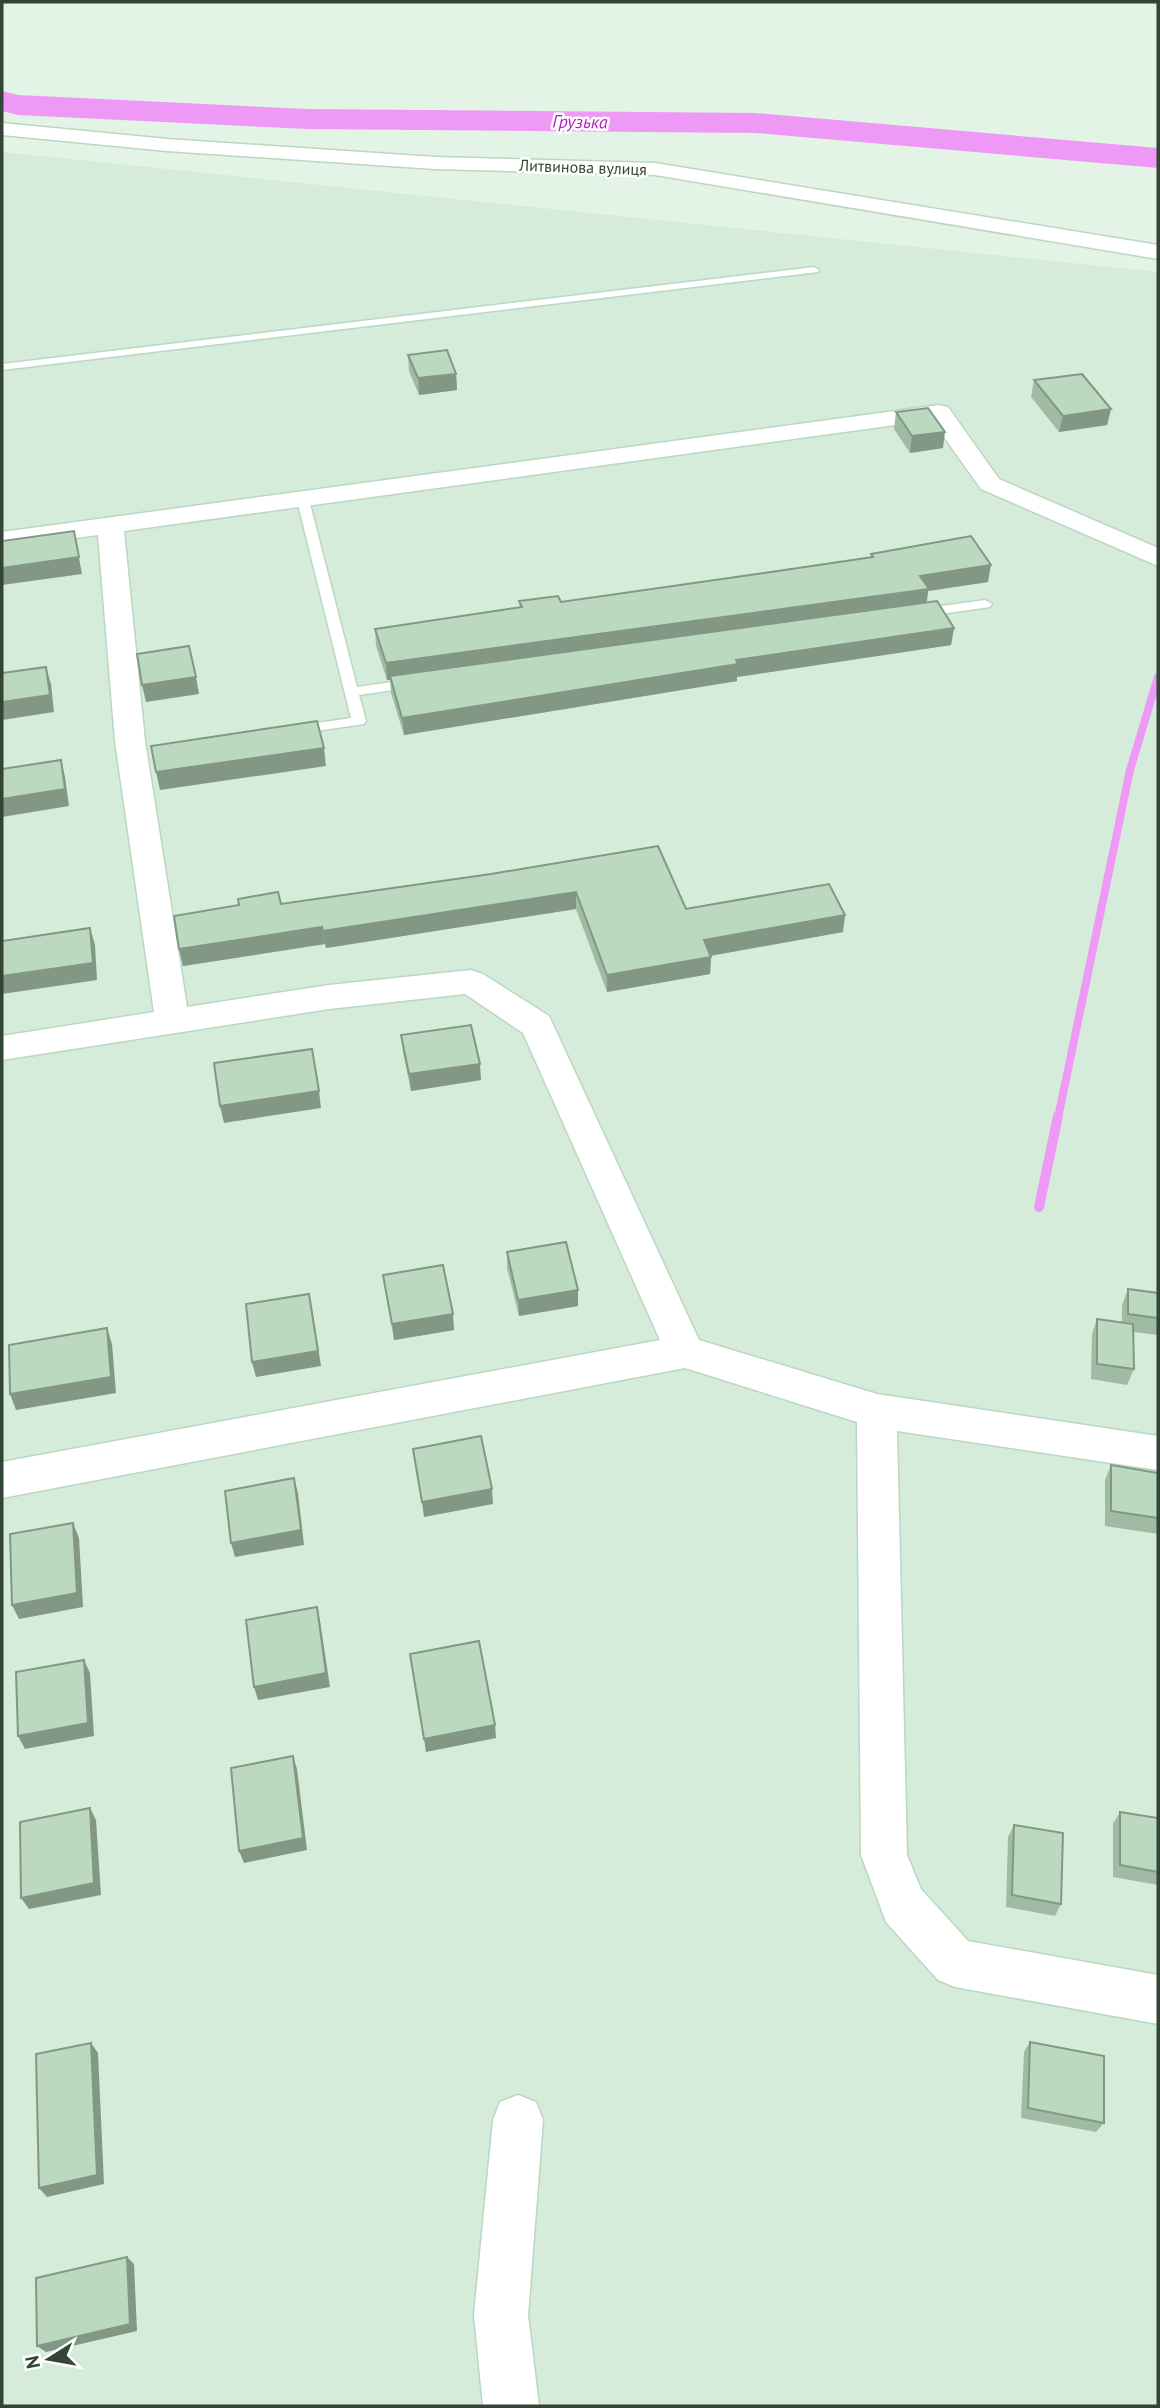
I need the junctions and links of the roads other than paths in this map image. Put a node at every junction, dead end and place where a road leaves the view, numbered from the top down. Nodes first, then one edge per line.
1 (2, 129) edge
2 (1158, 252) edge
3 (814, 270) dead end
4 (2, 367) edge
5 (303, 500) junction
6 (110, 526) junction
7 (2, 540) edge
8 (1158, 558) edge
9 (985, 604) dead end
10 (902, 616) edge
11 (434, 681) edge
12 (352, 692) junction
13 (279, 733) edge
14 (172, 1022) junction
15 (2, 1048) edge
16 (685, 1352) junction
17 (877, 1412) junction
18 (1158, 1453) edge
19 (2, 1480) edge
20 (1158, 1999) edge
21 (518, 2120) dead end
22 (511, 2406) edge

1 - 2 street, Литвинова вулиця
3 - 4 lane
5 - 6 street
5 - 8 street
5 - 12 lane
6 - 7 street
6 - 14 street
9 - 10 lane
11 - 12 lane
12 - 13 lane
14 - 15 street
14 - 16 street
16 - 17 street
16 - 19 street
17 - 18 street
17 - 20 street
21 - 22 street

